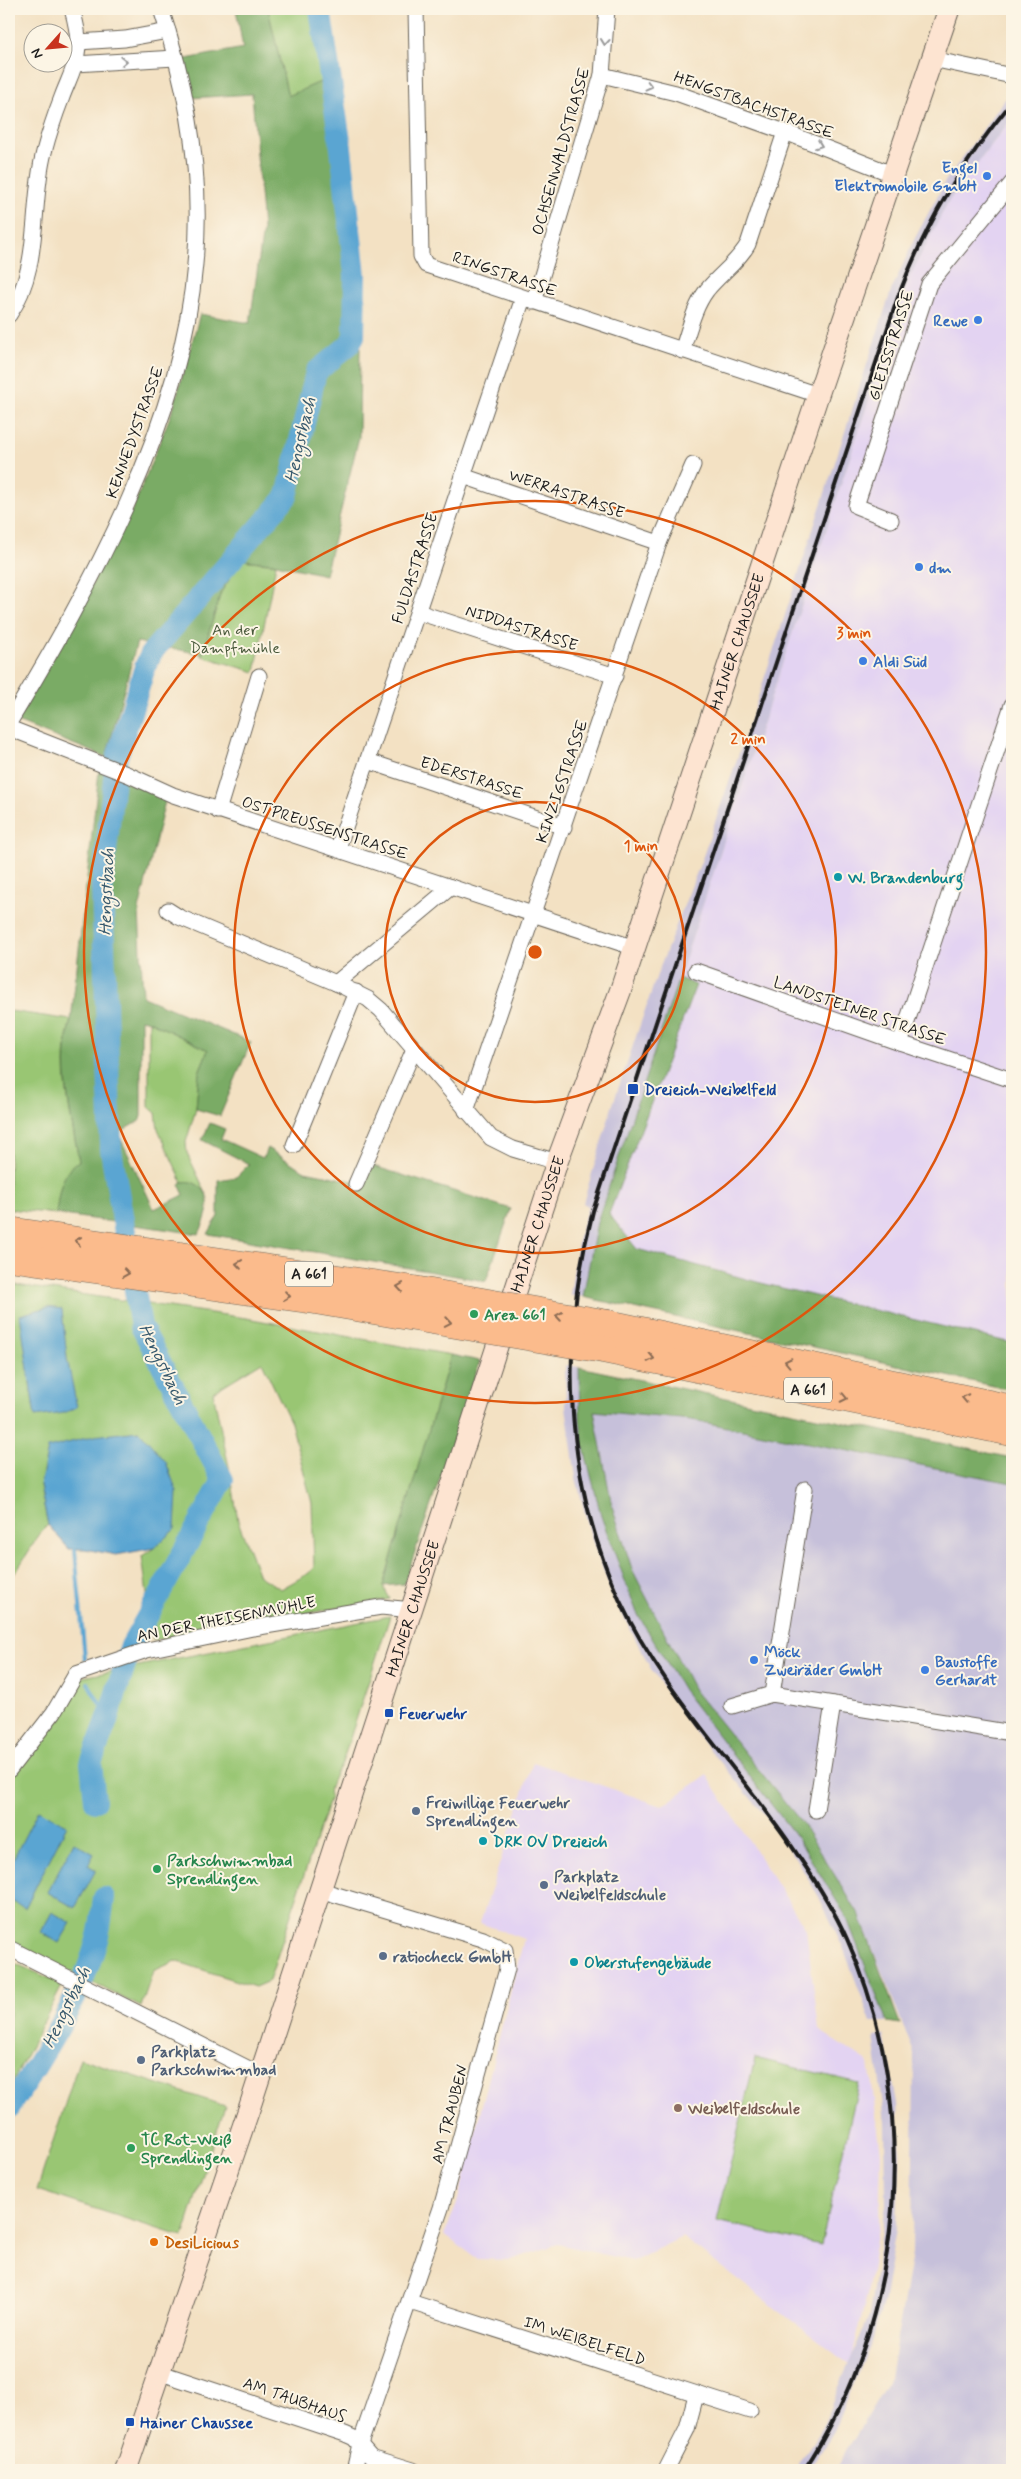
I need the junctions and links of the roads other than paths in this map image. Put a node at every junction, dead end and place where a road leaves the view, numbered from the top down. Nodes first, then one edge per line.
1 (72, 9) edge
2 (161, 9) edge
3 (416, 9) edge
4 (607, 9) edge
5 (949, 9) edge
6 (168, 31) junction
7 (78, 42) junction
8 (175, 58) junction
9 (932, 59) junction
10 (75, 64) junction
11 (602, 75) junction
12 (1012, 76) edge
13 (785, 132) junction
14 (892, 174) junction
15 (1012, 183) edge
16 (528, 300) junction
17 (9, 315) edge
18 (682, 350) junction
19 (818, 395) junction
20 (693, 465) dead end
21 (463, 476) junction
22 (891, 520) dead end
23 (659, 543) junction
24 (418, 612) junction
25 (259, 676) dead end
26 (615, 676) junction
27 (1012, 705) edge
28 (9, 724) edge
29 (9, 728) edge
30 (368, 761) junction
31 (218, 811) junction
32 (564, 827) junction
33 (338, 848) junction
34 (451, 887) junction
35 (168, 910) dead end
36 (534, 913) junction
37 (634, 948) junction
38 (696, 971) dead end
39 (336, 983) junction
40 (356, 992) junction
41 (900, 1043) junction
42 (414, 1049) junction
43 (1012, 1080) edge
44 (466, 1111) junction
45 (294, 1145) dead end
46 (557, 1162) junction
47 (356, 1184) dead end
48 (9, 1231) edge
49 (9, 1257) edge
50 (605, 1336) junction
51 (1012, 1408) edge
52 (1012, 1432) edge
53 (806, 1489) dead end
54 (413, 1610) junction
55 (772, 1694) junction
56 (833, 1704) junction
57 (732, 1706) dead end
58 (1012, 1733) edge
59 (9, 1770) edge
60 (816, 1810) dead end
61 (320, 1890) junction
62 (9, 1948) edge
63 (259, 2074) junction
64 (410, 2302) junction
65 (158, 2372) junction
66 (696, 2395) junction
67 (750, 2411) dead end
68 (360, 2444) junction
69 (126, 2470) edge
70 (354, 2470) edge
71 (413, 2470) edge
72 (666, 2470) edge

1 - 7 street
2 - 6 street, KENNEDYSTRASSE
3 - 16 street, RINGSTRASSE
4 -> 11 street, OCHSENWALDSTRASSE
5 - 9 street, HAINER CHAUSSEE
6 - 7 street
6 - 8 street, KENNEDYSTRASSE
7 - 10 street
10 -> 8 street
8 - 28 street, KENNEDYSTRASSE
9 - 12 street
9 - 14 street, HAINER CHAUSSEE
10 - 17 street
11 -> 13 street, HENGSTBACHSTRASSE
11 - 16 street, OCHSENWALDSTRASSE
13 -> 14 street, HENGSTBACHSTRASSE
13 - 18 street
14 - 19 street, HAINER CHAUSSEE
15 - 22 street, GLEISSTRASSE
16 - 18 street, RINGSTRASSE
16 - 21 street, FULDASTRASSE
18 - 19 street, RINGSTRASSE
19 - 37 street, HAINER CHAUSSEE
20 - 23 street, KINZIGSTRASSE
21 - 23 street, WERRASTRASSE
21 - 24 street, FULDASTRASSE
23 - 26 street, KINZIGSTRASSE
24 - 26 street, NIDDASTRASSE
24 - 30 street, FULDASTRASSE
25 - 31 street
26 - 32 street, KINZIGSTRASSE
27 - 41 street
29 - 31 street, OSTPREUSSENSTRASSE
30 - 32 street, EDERSTRASSE
30 - 33 street, FULDASTRASSE
31 - 33 street, OSTPREUSSENSTRASSE
32 - 36 street, KINZIGSTRASSE
33 - 34 street, OSTPREUSSENSTRASSE
34 - 36 street, OSTPREUSSENSTRASSE
34 - 39 street
35 - 39 street
36 - 37 street, OSTPREUSSENSTRASSE
36 - 44 street, KINZIGSTRASSE
37 - 46 street, HAINER CHAUSSEE
38 - 41 street, LANDSTEINER STRASSE
39 - 40 street
40 - 42 street
40 - 45 street
41 - 43 street, LANDSTEINER STRASSE
42 - 44 street
42 - 47 street
44 - 46 street
46 - 54 street, HAINER CHAUSSEE
50 -> 48 highway, A 661, bridge
49 -> 50 highway, A 661, bridge
51 -> 50 highway, A 661
50 -> 52 highway, A 661
53 - 55 street
54 - 59 street, AN DER THEISENMÜHLE
54 - 61 street, HAINER CHAUSSEE
55 - 56 street
55 - 57 street
56 - 58 street
56 - 60 street
61 - 63 street, HAINER CHAUSSEE
61 - 64 street, AM TRAUBEN
62 - 63 street
63 - 65 street, HAINER CHAUSSEE
64 - 66 street, IM WEIBELFELD
64 - 68 street, AM TRAUBEN
65 - 68 street, AM TAUBHAUS
65 - 69 street, HAINER CHAUSSEE
66 - 67 street, IM WEIBELFELD
66 - 72 street
68 - 70 street, AM TRAUBEN
68 - 71 street, AM TAUBHAUS

